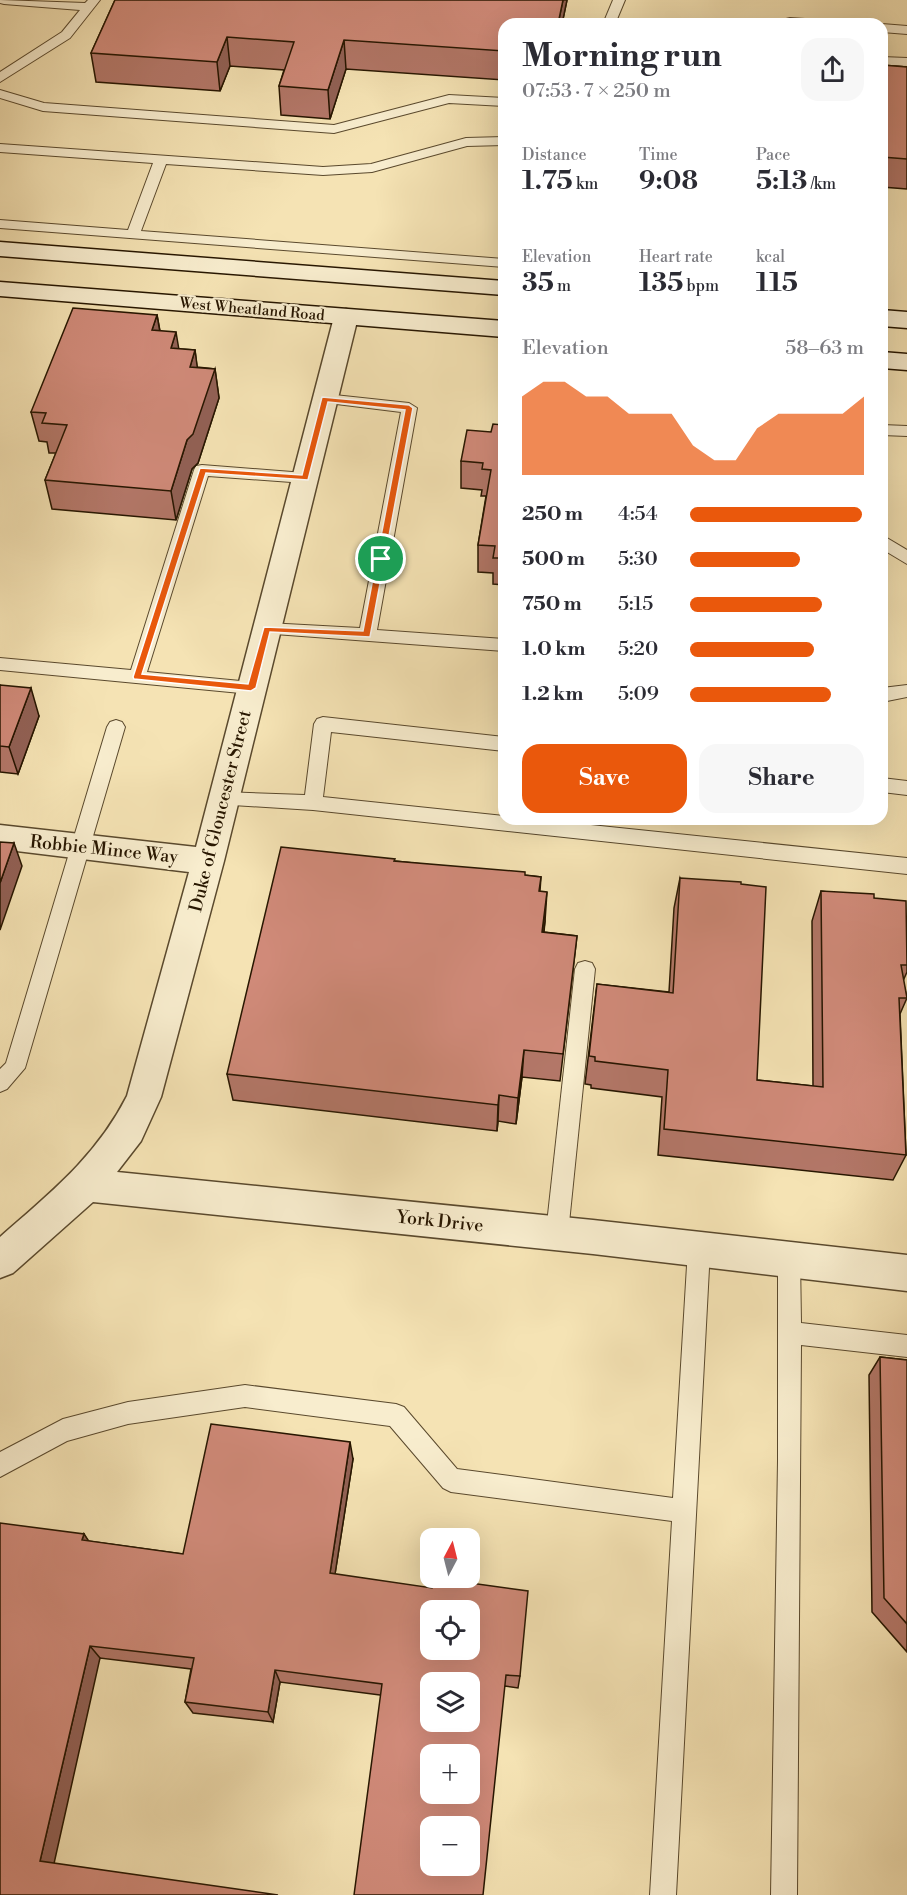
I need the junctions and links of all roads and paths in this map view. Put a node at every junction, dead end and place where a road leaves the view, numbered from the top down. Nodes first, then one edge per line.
1 (4, 0) edge
2 (619, 0) edge
3 (91, 3) edge
4 (612, 18) edge
5 (888, 28) edge
6 (907, 30) edge
7 (888, 60) edge
8 (907, 62) edge
9 (0, 78) edge
10 (0, 94) edge
11 (498, 102) edge
12 (498, 141) edge
13 (0, 148) edge
14 (161, 160) junction
15 (0, 224) edge
16 (133, 234) junction
17 (0, 249) edge
18 (498, 263) edge
19 (498, 288) edge
20 (0, 289) edge
21 (346, 317) junction
22 (888, 318) edge
23 (907, 320) edge
24 (498, 329) edge
25 (888, 360) edge
26 (907, 362) edge
27 (325, 399) junction
28 (888, 430) edge
29 (907, 431) edge
30 (305, 478) junction
31 (888, 545) edge
32 (907, 558) edge
33 (267, 629) junction
34 (367, 635) junction
35 (498, 645) edge
36 (0, 664) edge
37 (137, 677) junction
38 (251, 688) junction
39 (907, 692) edge
40 (888, 694) edge
41 (116, 727) dead end
42 (498, 743) edge
43 (888, 786) edge
44 (907, 788) edge
45 (224, 799) junction
46 (313, 803) junction
47 (498, 823) edge
48 (520, 825) edge
49 (0, 837) edge
50 (81, 846) junction
51 (208, 861) junction
52 (907, 866) edge
53 (585, 969) dead end
54 (0, 1083) edge
55 (86, 1185) junction
56 (557, 1233) junction
57 (699, 1249) junction
58 (789, 1259) junction
59 (0, 1261) edge
60 (907, 1273) edge
61 (790, 1333) junction
62 (907, 1346) edge
63 (0, 1464) edge
64 (684, 1512) junction
65 (663, 1895) edge
66 (784, 1895) edge

1 - 3 lane
2 - 4 lane
3 - 9 lane
5 - 6 lane
7 - 8 lane
10 - 11 lane
12 - 14 lane
13 - 14 lane
14 - 16 lane
15 - 16 lane
16 - 18 lane
17 - 19 street
20 - 21 street, West Wheatland Road
21 - 24 street, West Wheatland Road
21 - 27 street, Duke of Gloucester Street
22 - 23 street
25 - 26 street
27 - 30 street, Duke of Gloucester Street
27 - 34 lane
28 - 29 lane
30 - 33 street, Duke of Gloucester Street
30 - 37 lane
31 - 32 lane
33 - 34 lane
33 - 38 street, Duke of Gloucester Street
34 - 35 lane
36 - 37 lane
37 - 38 lane
38 - 45 street, Duke of Gloucester Street
39 - 40 lane
41 - 50 lane
42 - 46 lane
43 - 44 lane
45 - 46 lane
45 - 51 street, Duke of Gloucester Street
46 - 47 lane
48 - 52 lane
49 - 50 street, Robbie Mince Way
50 - 51 street, Robbie Mince Way
50 - 54 lane
51 - 55 street, Duke of Gloucester Street
53 - 56 lane
55 - 56 street, York Drive
55 - 59 street
56 - 57 street, York Drive
57 - 58 street, York Drive
57 - 64 lane
58 - 60 street, York Drive
58 - 61 lane
61 - 62 lane
61 - 66 lane
63 - 64 lane
64 - 65 lane

